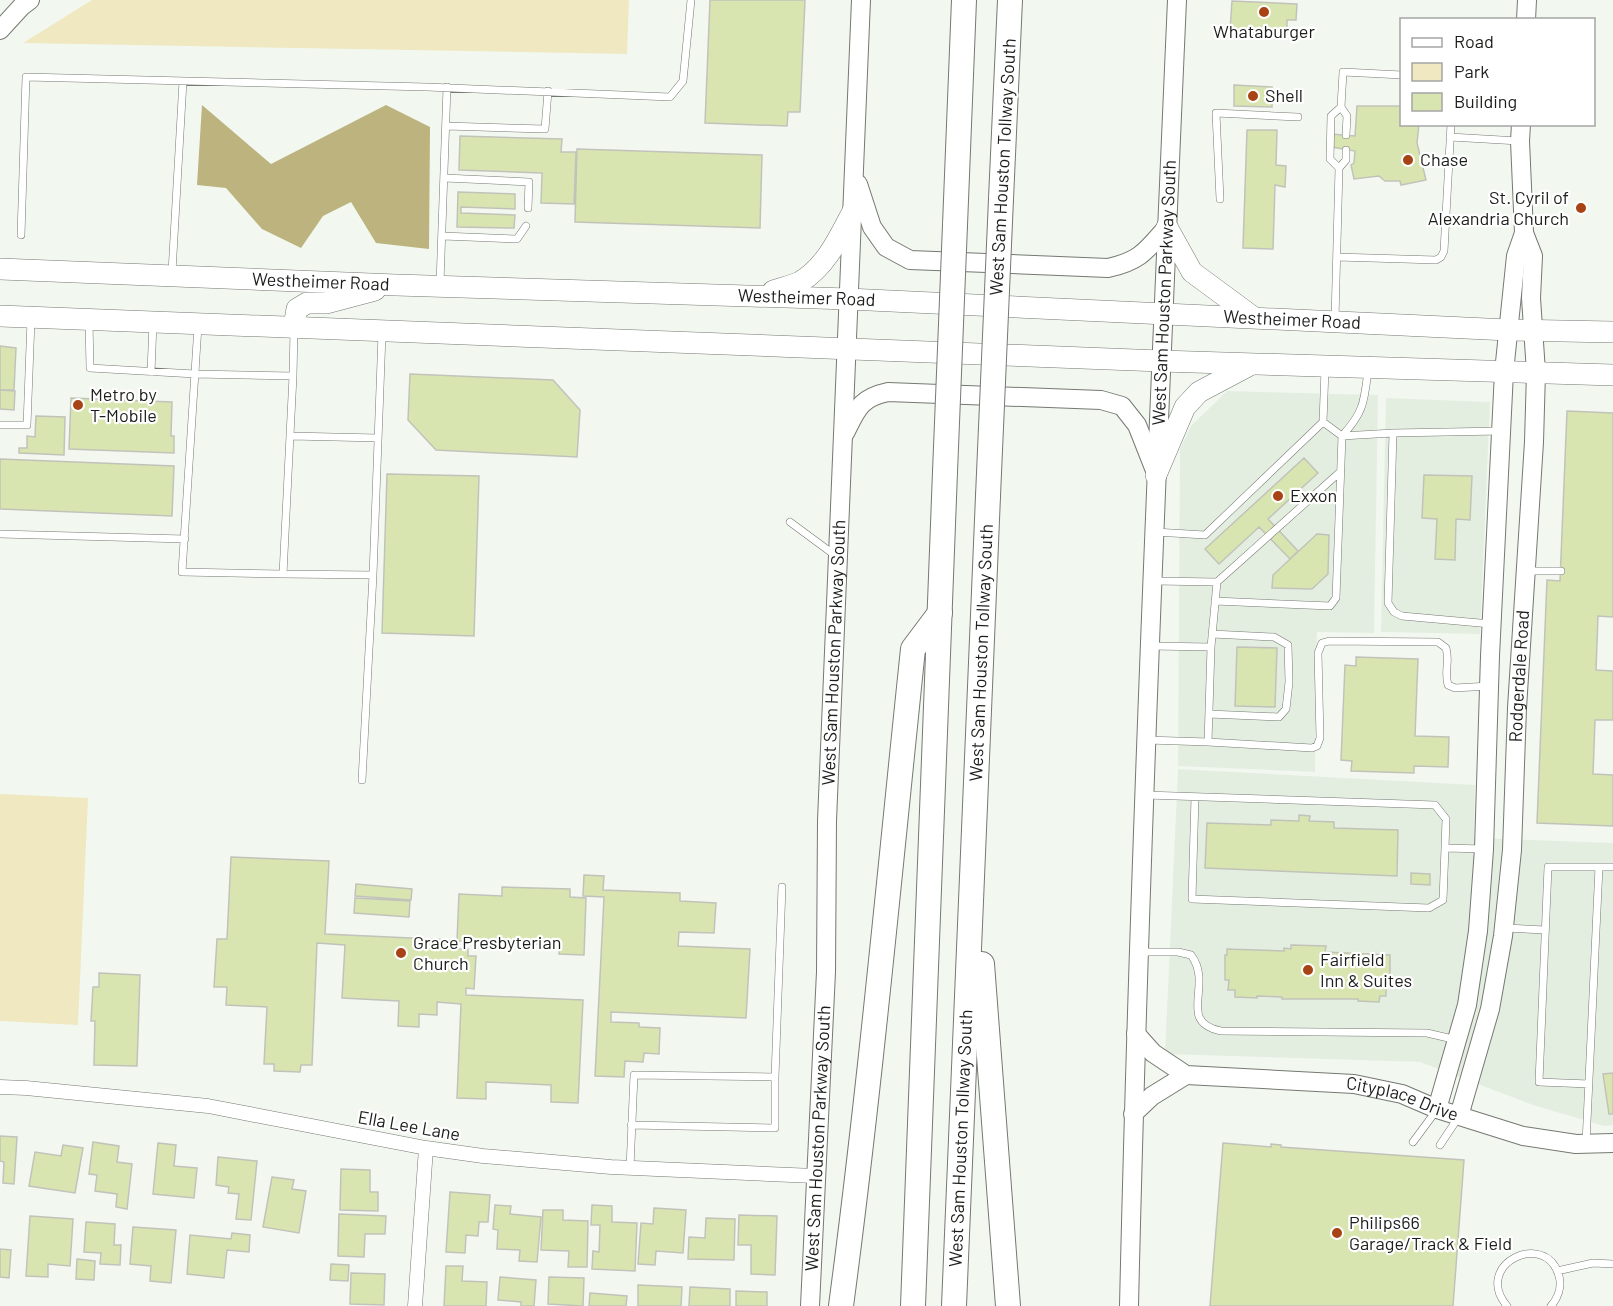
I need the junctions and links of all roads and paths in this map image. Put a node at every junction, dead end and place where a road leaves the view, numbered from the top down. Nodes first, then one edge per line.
1 (30, 0) edge
2 (691, 0) edge
3 (861, 0) edge
4 (964, 0) edge
5 (1010, 0) edge
6 (1177, 0) edge
7 (1527, 0) edge
8 (1526, 18) edge
9 (0, 30) edge
10 (1400, 75) edge
11 (183, 81) junction
12 (447, 87) junction
13 (548, 91) junction
14 (1341, 107) junction
15 (1298, 117) dead end
16 (446, 126) junction
17 (1450, 126) edge
18 (1520, 133) edge
19 (1346, 135) dead end
20 (1450, 137) junction
21 (1346, 150) dead end
22 (1339, 168) junction
23 (855, 174) junction
24 (445, 178) junction
25 (1220, 198) dead end
26 (528, 208) dead end
27 (853, 211) junction
28 (526, 226) dead end
29 (1167, 227) junction
30 (1524, 233) junction
31 (21, 236) dead end
32 (443, 236) junction
33 (1337, 257) junction
34 (0, 269) edge
35 (172, 275) junction
36 (396, 285) junction
37 (440, 286) junction
38 (758, 296) junction
39 (848, 299) junction
40 (1164, 314) junction
41 (0, 316) edge
42 (31, 318) junction
43 (89, 318) junction
44 (1254, 318) junction
45 (153, 321) junction
46 (1335, 321) junction
47 (198, 323) junction
48 (294, 326) junction
49 (382, 330) junction
50 (1508, 330) junction
51 (1532, 331) junction
52 (1613, 332) edge
53 (846, 349) junction
54 (1161, 361) junction
55 (1252, 364) junction
56 (1325, 366) junction
57 (1369, 368) junction
58 (151, 372) junction
59 (1504, 372) junction
60 (1536, 372) junction
61 (195, 374) junction
62 (1613, 375) edge
63 (293, 376) junction
64 (1323, 422) junction
65 (0, 425) edge
66 (1501, 431) junction
67 (1393, 432) junction
68 (291, 436) junction
69 (1342, 436) junction
70 (378, 438) junction
71 (843, 438) junction
72 (1340, 471) junction
73 (1156, 475) junction
74 (790, 522) dead end
75 (1154, 532) junction
76 (0, 534) edge
77 (185, 539) junction
78 (838, 557) junction
79 (1525, 571) junction
80 (1561, 571) dead end
81 (283, 574) junction
82 (373, 574) junction
83 (1152, 580) junction
84 (1217, 582) junction
85 (1215, 601) junction
86 (939, 613) junction
87 (1491, 624) junction
88 (1521, 626) junction
89 (1212, 634) junction
90 (1150, 646) junction
91 (1211, 646) junction
92 (1489, 686) junction
93 (1209, 714) junction
94 (1147, 740) junction
95 (1208, 742) junction
96 (362, 780) dead end
97 (1145, 795) junction
98 (1195, 797) junction
99 (1445, 848) junction
100 (1484, 849) junction
101 (1512, 850) junction
102 (973, 854) junction
103 (1599, 867) junction
104 (1613, 867) edge
105 (782, 887) dead end
106 (1504, 928) junction
107 (1545, 930) junction
108 (1139, 952) junction
109 (1136, 1034) junction
110 (1457, 1040) junction
111 (1185, 1075) junction
112 (775, 1077) junction
113 (1589, 1084) junction
114 (0, 1087) edge
115 (1437, 1109) junction
116 (1133, 1114) junction
117 (1459, 1116) junction
118 (632, 1125) junction
119 (1413, 1142) dead end
120 (1586, 1143) junction
121 (1613, 1143) edge
122 (1440, 1146) dead end
123 (426, 1148) junction
124 (630, 1168) junction
125 (815, 1176) junction
126 (1613, 1264) edge
127 (1557, 1271) junction
128 (415, 1306) edge
129 (810, 1306) edge
130 (841, 1306) edge
131 (913, 1306) edge
132 (954, 1306) edge
133 (1008, 1306) edge
134 (1128, 1306) edge
135 (1507, 1306) edge
136 (1551, 1306) edge

1 - 9 main road
2 - 13 lane
3 - 23 main road, West Sam Houston Parkway South
4 - 86 highway, bridge
5 - 102 highway, West Sam Houston Tollway South, bridge
6 - 29 main road, West Sam Houston Parkway South
7 - 8 main road
10 - 14 lane
11 - 12 lane
11 - 31 lane
11 - 35 lane
12 - 13 lane
12 - 16 lane
13 - 16 lane
14 - 19 lane
14 - 22 lane
15 - 25 lane
16 - 24 lane
17 - 20 lane
18 - 20 lane
18 - 30 main road, Rodgerdale Road
20 - 33 lane
21 - 22 lane
22 - 33 lane
23 - 27 main road, West Sam Houston Parkway South
23 - 29 main road
24 - 26 lane
24 - 32 lane
27 - 38 main road
27 - 39 main road, West Sam Houston Parkway South
28 - 32 lane
29 - 40 main road, West Sam Houston Parkway South
29 - 44 main road
30 - 50 main road, Rodgerdale Road
30 - 51 main road, Rodgerdale Road
32 - 37 lane
33 - 46 lane
34 - 35 main road, Westheimer Road
35 - 36 main road, Westheimer Road
36 - 37 main road, Westheimer Road
36 - 48 main road
37 - 38 main road, Westheimer Road
38 - 39 main road, Westheimer Road
39 - 40 main road, Westheimer Road
39 - 53 main road, West Sam Houston Parkway South
40 - 44 main road, Westheimer Road
40 - 54 main road, West Sam Houston Parkway South
41 - 42 main road
42 - 43 main road
42 - 65 lane
43 - 45 main road
43 - 58 lane
44 - 46 main road, Westheimer Road
45 - 47 main road
45 - 58 lane
46 - 50 main road, Westheimer Road
47 - 48 main road
47 - 61 lane
48 - 49 main road
48 - 63 lane
49 - 53 main road
49 - 70 lane
50 - 51 main road, Westheimer Road
50 - 59 main road, Rodgerdale Road
51 - 52 main road, Westheimer Road
51 - 60 main road, Rodgerdale Road
53 - 54 main road
53 - 71 main road, West Sam Houston Parkway South
54 - 55 main road
54 - 73 main road, West Sam Houston Parkway South
55 - 56 main road
55 - 73 main road
56 - 57 main road
56 - 64 lane
57 - 59 main road
57 - 69 lane
58 - 61 lane
59 - 60 main road
59 - 66 main road, Rodgerdale Road
60 - 62 main road
60 - 79 main road, Rodgerdale Road
61 - 63 lane
61 - 77 lane
63 - 68 lane
64 - 69 lane
64 - 75 lane
66 - 67 lane
66 - 87 main road, Rodgerdale Road
67 - 69 lane
67 - 87 lane
68 - 70 lane
68 - 81 lane
69 - 72 lane
70 - 82 lane
71 - 73 main road
71 - 78 main road, West Sam Houston Parkway South
72 - 84 lane
72 - 85 lane
73 - 75 main road, West Sam Houston Parkway South
74 - 78 lane
75 - 83 main road, West Sam Houston Parkway South
76 - 77 lane
77 - 81 lane
78 - 125 main road, West Sam Houston Parkway South
79 - 80 lane
79 - 88 main road, Rodgerdale Road
81 - 82 lane
82 - 96 lane
83 - 84 lane
83 - 90 main road, West Sam Houston Parkway South
84 - 85 lane
85 - 89 lane
86 - 130 highway
86 - 131 highway
87 - 88 main road
87 - 92 main road, Rodgerdale Road
88 - 101 main road, Rodgerdale Road
89 - 91 lane
89 - 93 lane
90 - 91 lane
90 - 94 main road, West Sam Houston Parkway South
91 - 93 lane
92 - 95 lane
92 - 100 main road, Rodgerdale Road
93 - 95 lane
94 - 95 lane
94 - 97 main road, West Sam Houston Parkway South
97 - 98 lane
97 - 108 main road, West Sam Houston Parkway South
98 - 99 lane
98 - 99 lane
99 - 100 lane
100 - 101 main road
100 - 110 main road, Rodgerdale Road
101 - 106 main road, Rodgerdale Road
102 - 132 highway, West Sam Houston Tollway South
102 - 133 highway
103 - 104 lane
103 - 107 lane
103 - 113 lane
105 - 112 lane
106 - 107 lane
106 - 117 main road, Rodgerdale Road
107 - 113 lane
108 - 109 main road, West Sam Houston Parkway South
108 - 110 lane
109 - 111 main road
109 - 116 main road, West Sam Houston Parkway South
110 - 115 main road, Rodgerdale Road
111 - 115 main road, Cityplace Drive
111 - 116 main road
112 - 118 lane
112 - 118 lane
113 - 120 lane
114 - 123 street, Ella Lee Lane
115 - 117 main road, Cityplace Drive
115 - 119 lane
116 - 134 main road, West Sam Houston Parkway South
117 - 120 main road, Cityplace Drive
117 - 122 lane
118 - 124 lane
120 - 121 main road, Cityplace Drive
123 - 124 street, Ella Lee Lane
123 - 128 street
124 - 125 street, Ella Lee Lane
125 - 129 main road, West Sam Houston Parkway South
126 - 127 lane
127 - 135 lane
127 - 136 lane

